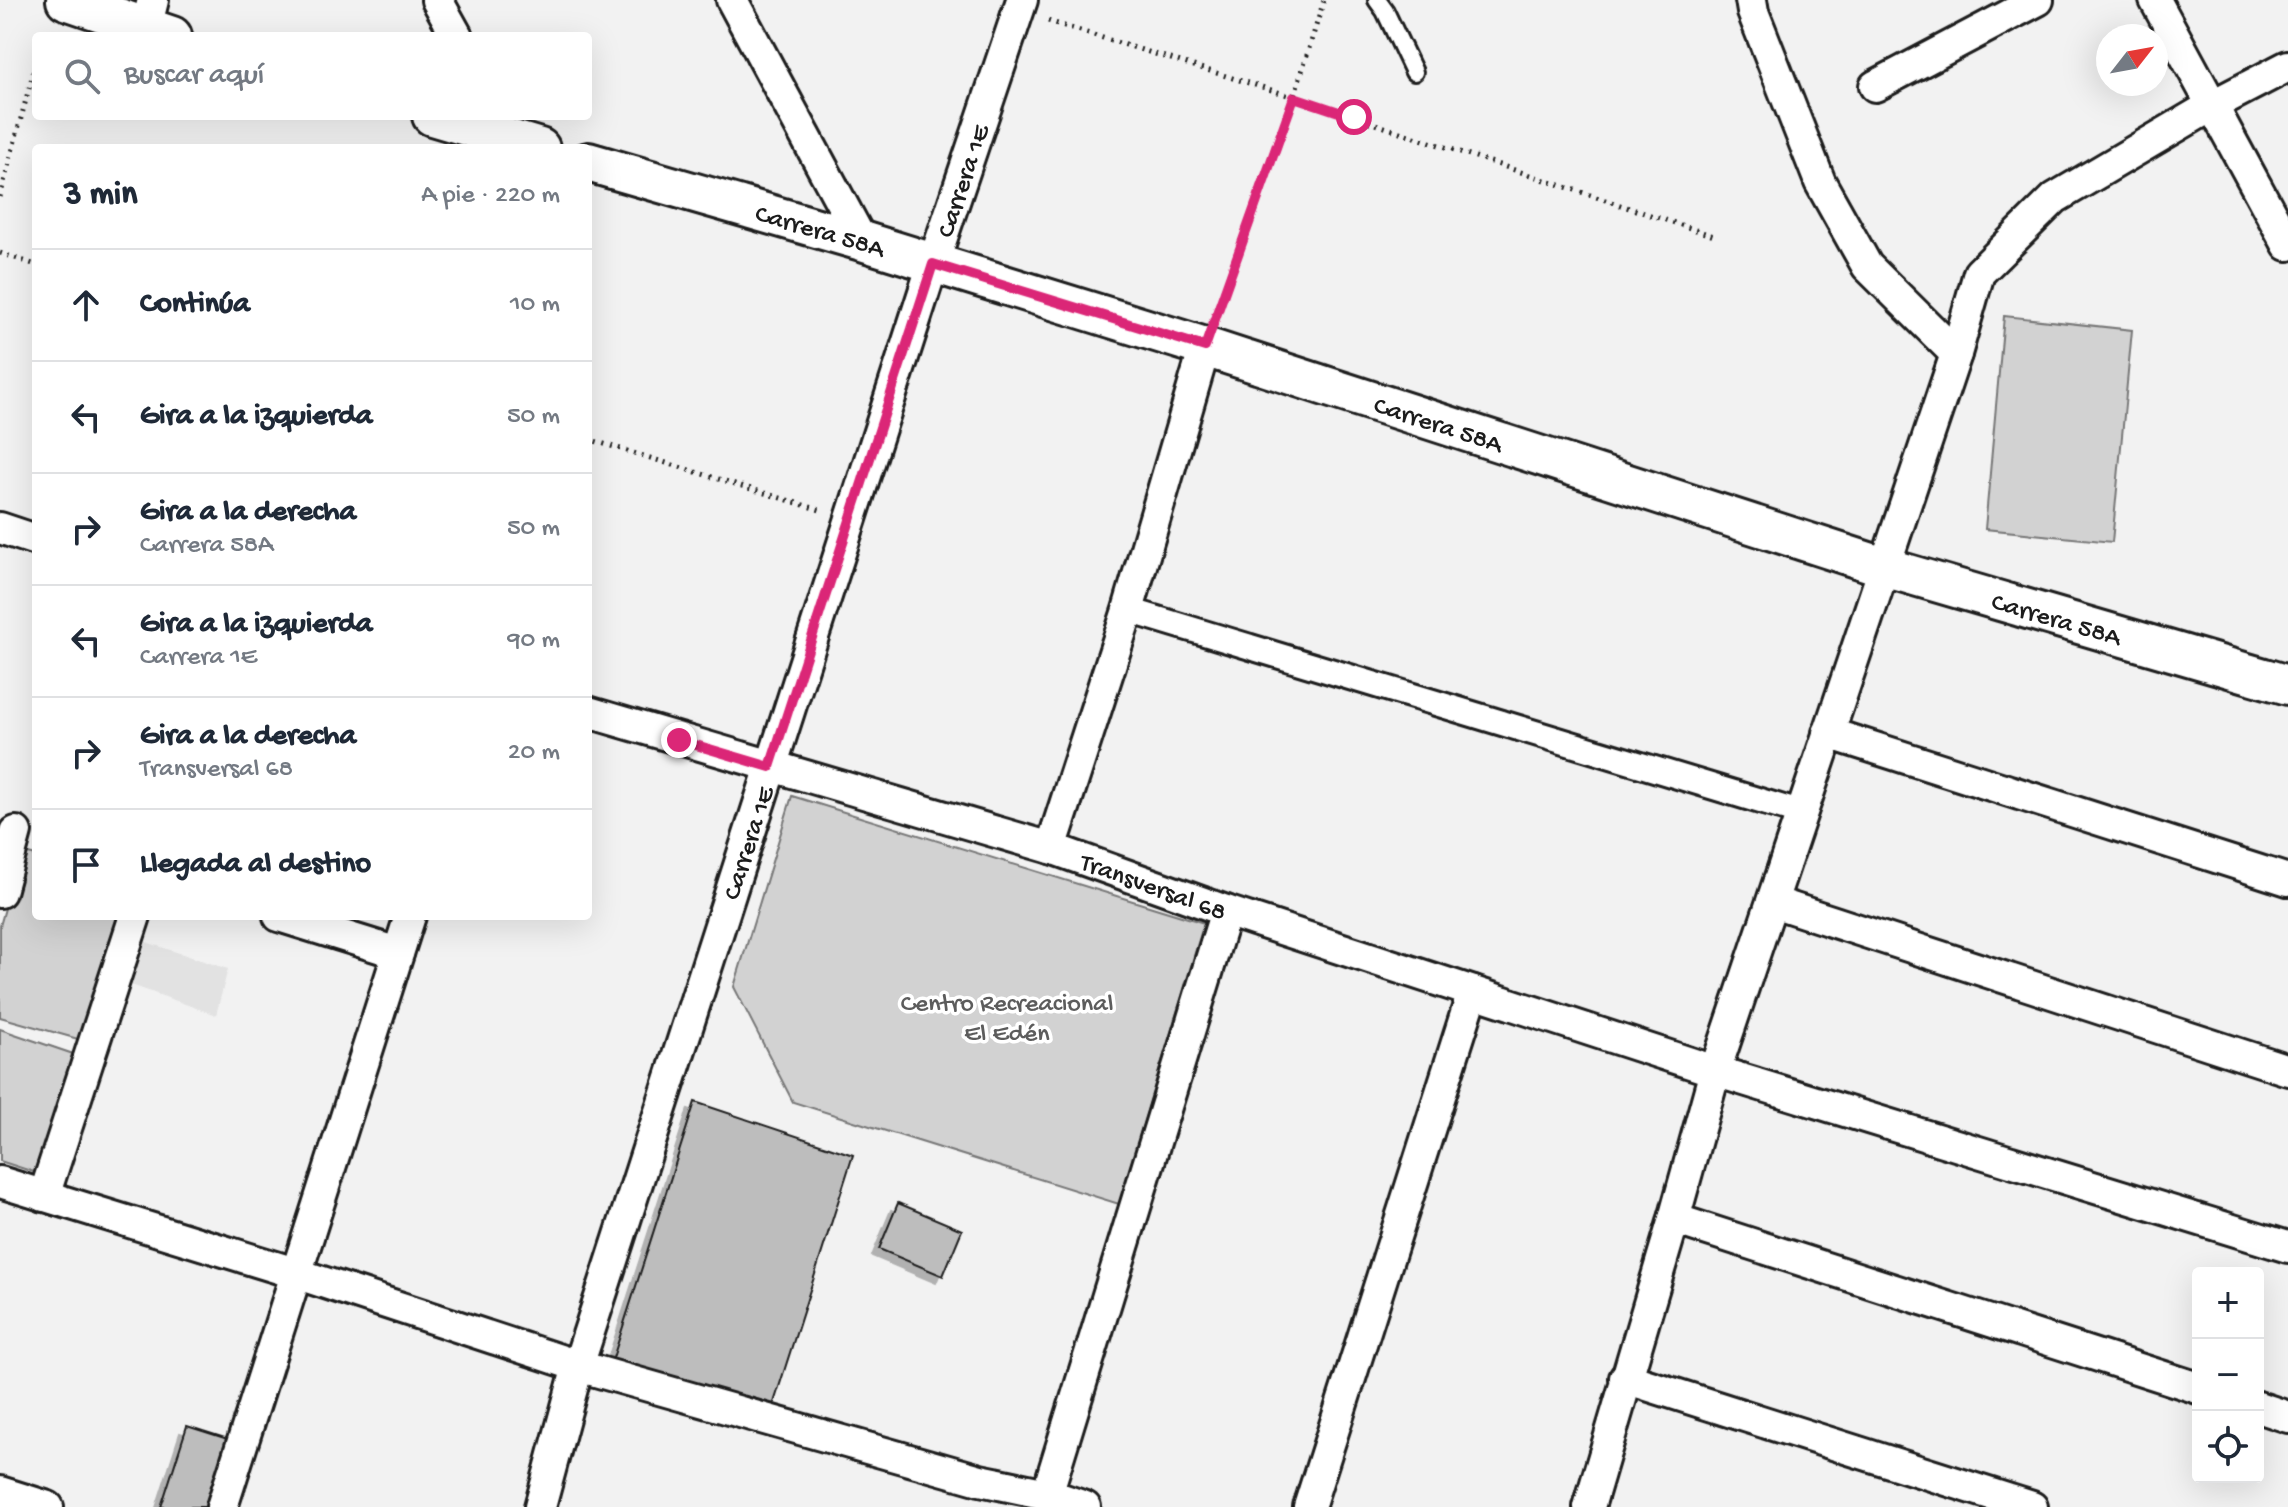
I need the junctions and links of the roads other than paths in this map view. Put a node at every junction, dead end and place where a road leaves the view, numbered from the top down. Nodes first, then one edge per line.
1 (66, 0) edge
2 (437, 0) edge
3 (732, 0) edge
4 (1377, 0) edge
5 (1751, 0) edge
6 (2038, 0) edge
7 (2155, 0) edge
8 (1020, 6) edge
9 (157, 21) edge
10 (455, 32) edge
11 (2288, 66) edge
12 (1414, 72) dead end
13 (1875, 86) dead end
14 (2211, 106) junction
15 (460, 120) edge
16 (488, 124) edge
17 (531, 144) edge
18 (592, 163) edge
19 (862, 241) junction
20 (2288, 245) edge
21 (933, 264) junction
22 (1205, 347) junction
23 (1956, 354) junction
24 (0, 528) edge
25 (32, 539) edge
26 (1884, 567) junction
27 (1128, 610) junction
28 (2288, 685) edge
29 (592, 713) edge
30 (1828, 733) junction
31 (770, 767) junction
32 (1800, 813) junction
33 (17, 832) edge
34 (1051, 848) junction
35 (2288, 880) edge
36 (0, 892) edge
37 (1773, 902) junction
38 (1226, 911) junction
39 (134, 920) edge
40 (292, 920) edge
41 (409, 920) edge
42 (398, 953) junction
43 (1473, 992) junction
44 (2288, 1070) edge
45 (1715, 1071) junction
46 (0, 1182) edge
47 (44, 1196) junction
48 (1674, 1219) junction
49 (2288, 1247) edge
50 (295, 1273) junction
51 (578, 1366) junction
52 (1625, 1378) junction
53 (2192, 1386) edge
54 (2264, 1409) edge
55 (2288, 1417) edge
56 (0, 1492) edge
57 (1047, 1494) junction
58 (48, 1507) edge
59 (222, 1507) edge
60 (540, 1507) edge
61 (1085, 1507) edge
62 (1309, 1507) edge
63 (1589, 1507) edge
64 (2032, 1507) edge

1 - 9 street
2 - 10 street
3 - 19 street
4 - 12 lane
5 - 23 street
6 - 13 street
7 - 14 street
8 - 21 street, Carrera 1E
11 - 14 street
14 - 20 street
14 - 23 street
15 - 16 street
16 - 17 street
18 - 19 street, Carrera 58A
19 - 21 street, Carrera 58A
21 - 22 street, Carrera 58A
21 - 31 street, Carrera 1E
22 - 26 street, Carrera 58A
22 - 27 street
23 - 26 street
24 - 25 street
26 - 28 street, Carrera 58A
26 - 30 street
27 - 32 street
27 - 34 street
29 - 31 street, Transversal 68
30 - 32 street
30 - 35 street
31 - 34 street, Transversal 68
31 - 51 street, Carrera 1E
32 - 37 street
33 - 36 street
34 - 38 street, Transversal 68
37 - 44 street
37 - 45 street
38 - 43 street, Transversal 68
38 - 57 street
39 - 47 street
40 - 42 street
41 - 42 street
42 - 50 street
43 - 45 street, Transversal 68
43 - 62 street
45 - 48 street
45 - 49 street, Transversal 68
46 - 47 street
47 - 50 street
48 - 52 street
48 - 53 street
50 - 51 street
50 - 59 street
51 - 57 street
51 - 60 street, Carrera 1E
52 - 63 street
52 - 64 street
54 - 55 street
56 - 58 street
57 - 61 street

